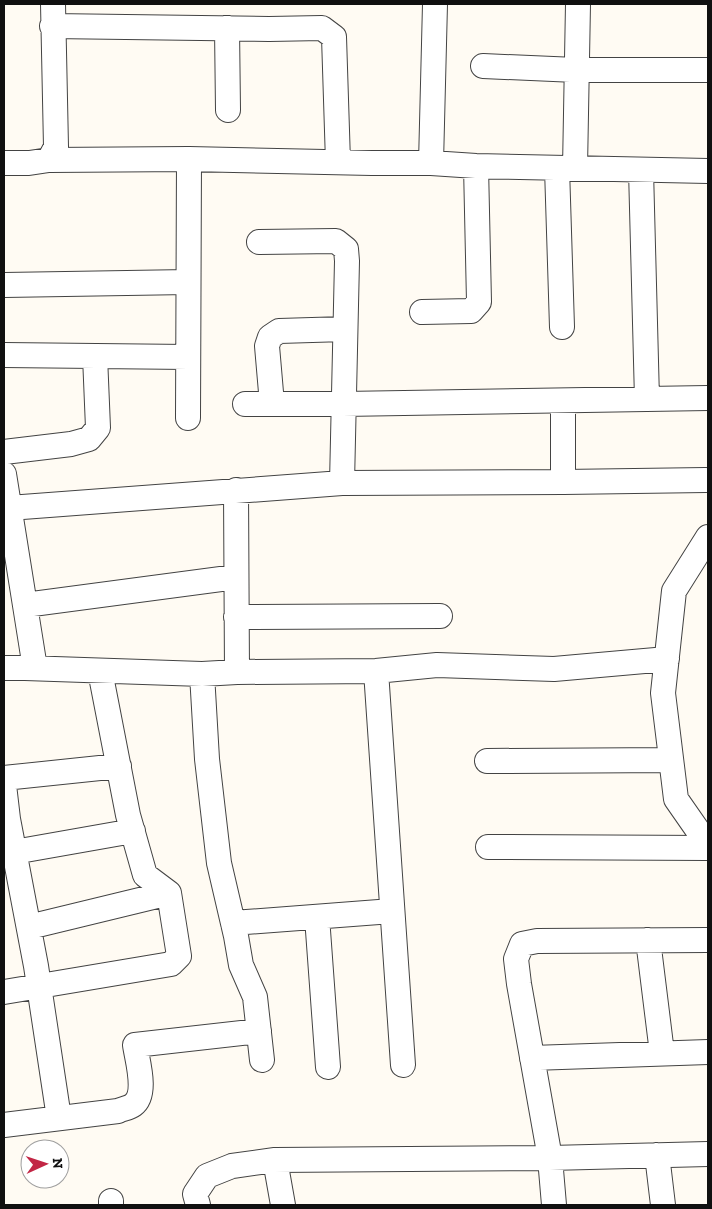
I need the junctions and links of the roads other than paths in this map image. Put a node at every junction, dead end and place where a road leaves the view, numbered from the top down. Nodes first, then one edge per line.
1 (435, 4) edge
2 (578, 4) edge
3 (52, 15) edge
4 (227, 28) junction
5 (483, 66) dead end
6 (576, 70) junction
7 (708, 70) edge
8 (228, 110) dead end
9 (189, 158) junction
10 (49, 160) junction
11 (338, 162) junction
12 (4, 163) edge
13 (431, 163) junction
14 (476, 166) junction
15 (566, 168) junction
16 (641, 170) junction
17 (708, 171) edge
18 (259, 242) dead end
19 (188, 282) junction
20 (4, 285) edge
21 (422, 312) dead end
22 (562, 327) dead end
23 (345, 329) junction
24 (4, 355) edge
25 (95, 356) junction
26 (188, 357) junction
27 (708, 398) edge
28 (647, 399) junction
29 (563, 401) junction
30 (245, 404) dead end
31 (272, 404) junction
32 (343, 404) junction
33 (188, 418) dead end
34 (4, 452) edge
35 (4, 474) edge
36 (706, 480) dead end
37 (562, 482) junction
38 (342, 483) junction
39 (236, 490) junction
40 (9, 508) junction
41 (708, 537) edge
42 (10, 554) edge
43 (236, 576) junction
44 (25, 605) junction
45 (440, 616) dead end
46 (236, 617) junction
47 (667, 659) junction
48 (4, 668) edge
49 (35, 668) junction
50 (100, 671) junction
51 (376, 671) junction
52 (237, 672) junction
53 (202, 674) junction
54 (672, 760) junction
55 (487, 762) dead end
56 (118, 766) junction
57 (4, 778) edge
58 (4, 785) edge
59 (133, 831) junction
60 (708, 846) edge
61 (488, 847) dead end
62 (12, 866) edge
63 (169, 893) junction
64 (392, 911) junction
65 (317, 917) junction
66 (233, 923) junction
67 (29, 927) junction
68 (648, 940) junction
69 (708, 940) edge
70 (39, 986) junction
71 (4, 992) edge
72 (259, 1031) junction
73 (708, 1052) edge
74 (662, 1053) junction
75 (532, 1058) junction
76 (262, 1060) dead end
77 (403, 1065) dead end
78 (328, 1067) dead end
79 (59, 1118) junction
80 (4, 1125) edge
81 (708, 1154) edge
82 (657, 1155) junction
83 (550, 1158) junction
84 (275, 1160) junction
85 (198, 1205) edge
86 (283, 1205) edge
87 (554, 1205) edge
88 (663, 1205) edge

1 - 13 street
2 - 6 street
3 - 4 street
3 - 10 street
4 - 8 street
4 - 11 street
5 - 6 street
6 - 7 street
6 - 15 street
9 - 10 street
9 - 11 street
9 - 19 street
10 - 12 street
11 - 13 street
13 - 14 street
14 - 15 street
14 - 21 street
15 - 16 street
15 - 22 street
16 - 17 street
16 - 28 street
18 - 23 street
19 - 20 street
19 - 26 street
23 - 31 street
23 - 32 street
24 - 25 street
25 - 26 street
25 - 34 street
26 - 33 street
27 - 28 street
28 - 29 street
29 - 32 street
29 - 37 street
30 - 31 street
31 - 32 street
32 - 38 street
35 - 40 street
36 - 37 street
37 - 38 street
38 - 39 street
39 - 40 street
39 - 43 street
40 - 42 street
41 - 47 street
42 - 44 street
43 - 44 street
43 - 46 street
44 - 49 street
45 - 46 street
46 - 52 street
47 - 51 street
47 - 54 street
48 - 49 street
49 - 50 street
50 - 53 street
50 - 56 street
51 - 52 street
51 - 64 street
52 - 53 street
53 - 66 street
54 - 55 street
54 - 60 street
56 - 57 street
56 - 59 street
58 - 62 street
59 - 62 street
59 - 63 street
60 - 61 street
62 - 67 street
63 - 67 street
63 - 70 street
64 - 65 street
64 - 77 street
65 - 66 street
65 - 78 street
66 - 72 street
67 - 70 street
68 - 69 street
68 - 74 street
68 - 75 street
70 - 71 street
70 - 79 street
72 - 76 street
72 - 79 street
73 - 74 street
74 - 75 street
75 - 83 street
79 - 80 street
81 - 82 street
82 - 83 street
82 - 88 street
83 - 84 street
83 - 87 street
84 - 85 street
84 - 86 street

